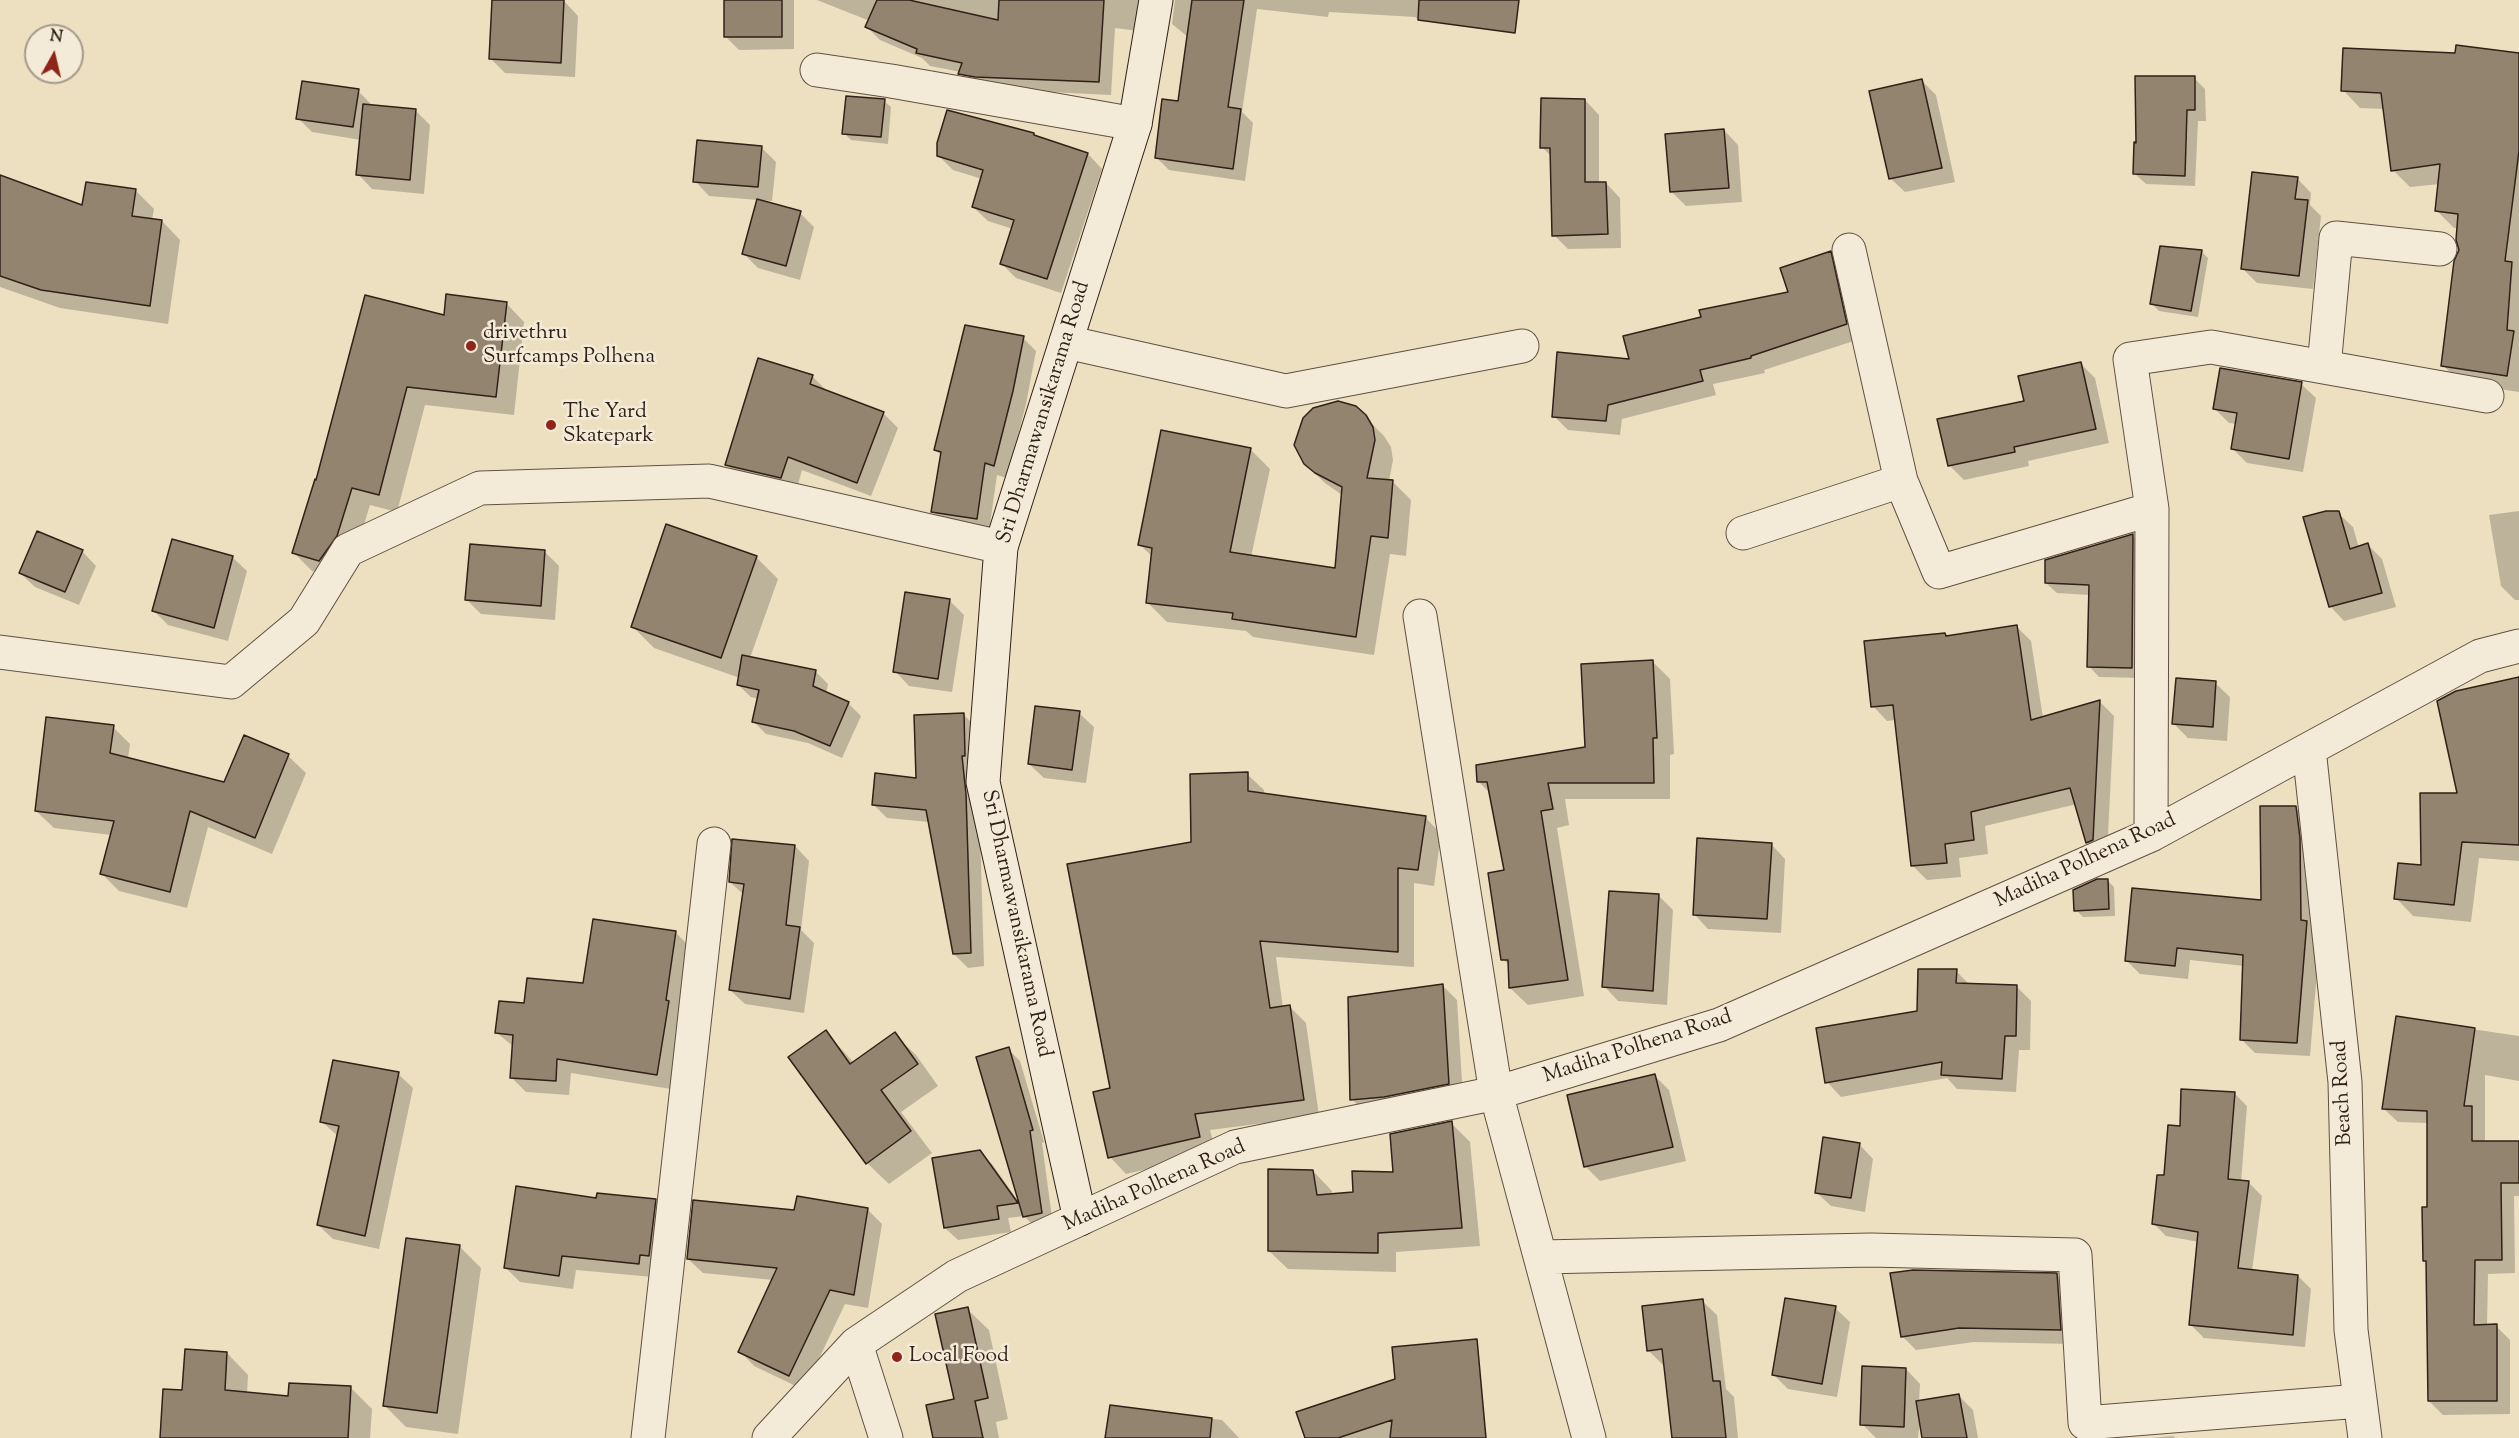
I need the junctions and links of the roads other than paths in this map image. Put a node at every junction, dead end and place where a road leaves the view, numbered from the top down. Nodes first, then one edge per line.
1 (1156, 0) edge
2 (817, 70) dead end
3 (1135, 124) junction
4 (2440, 249) dead end
5 (1850, 250) dead end
6 (1066, 342) junction
7 (1522, 346) dead end
8 (2324, 367) junction
9 (2487, 396) dead end
10 (1901, 481) junction
11 (2152, 509) junction
12 (1743, 533) dead end
13 (1002, 548) junction
14 (1420, 616) dead end
15 (2519, 646) edge
16 (0, 652) edge
17 (2309, 749) junction
18 (2151, 835) junction
19 (714, 844) dead end
20 (1496, 1093) junction
21 (1080, 1219) junction
22 (1541, 1257) junction
23 (856, 1344) junction
24 (2360, 1401) junction
25 (648, 1438) edge
26 (769, 1438) edge
27 (886, 1438) edge
28 (1589, 1438) edge
29 (2365, 1438) edge

1 - 3 street, Sri Dharmawansikarama Road
2 - 3 street
3 - 6 street, Sri Dharmawansikarama Road
4 - 8 street
5 - 10 street
6 - 7 street
6 - 13 street, Sri Dharmawansikarama Road
8 - 9 street
8 - 11 street
10 - 11 street
10 - 12 street
11 - 18 street
13 - 16 street
13 - 21 street, Sri Dharmawansikarama Road
14 - 20 street
15 - 17 street, Madiha Polhena Road
17 - 18 street, Madiha Polhena Road
17 - 24 street, Beach Road
18 - 20 street, Madiha Polhena Road
19 - 25 street
20 - 21 street, Madiha Polhena Road
20 - 22 street
21 - 23 street, Madiha Polhena Road
22 - 24 street
22 - 28 street
23 - 26 street, Madiha Polhena Road
23 - 27 street
24 - 29 street, Beach Road

